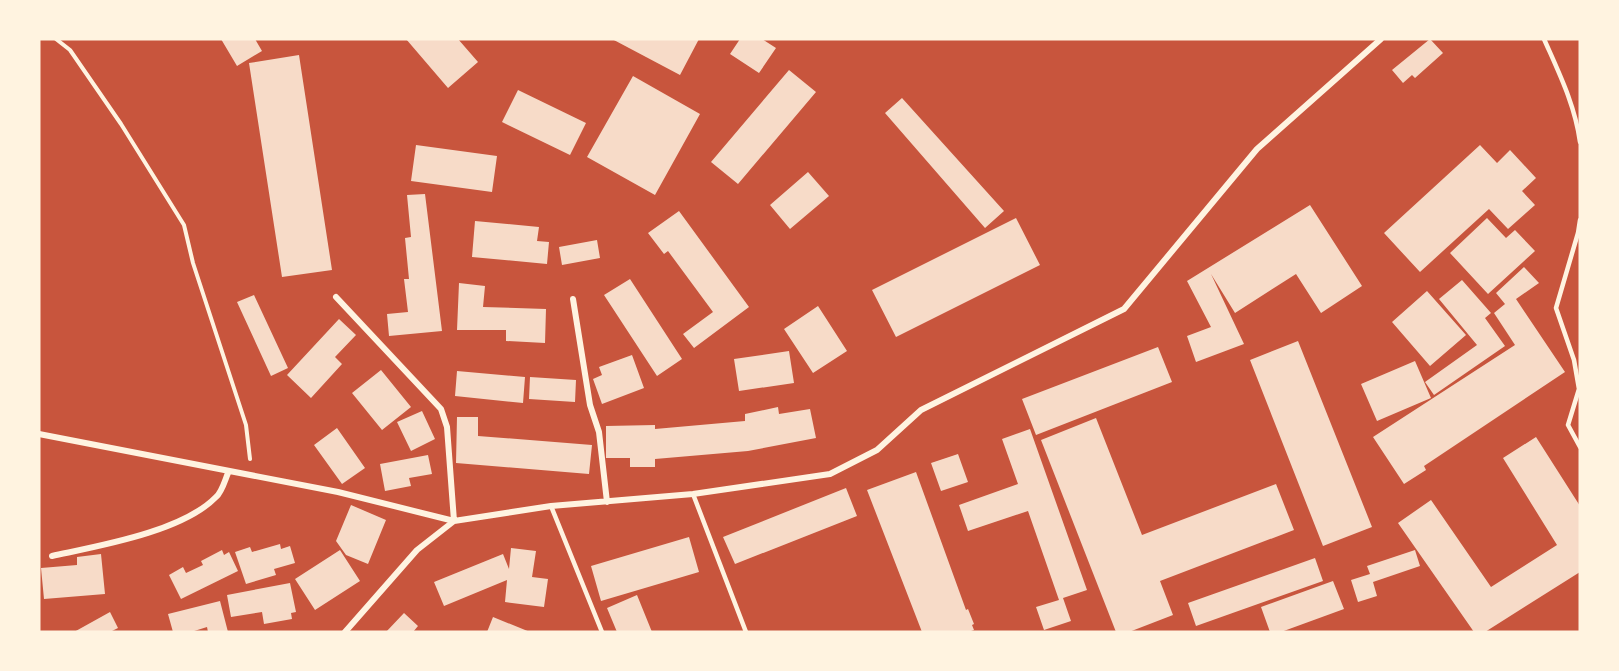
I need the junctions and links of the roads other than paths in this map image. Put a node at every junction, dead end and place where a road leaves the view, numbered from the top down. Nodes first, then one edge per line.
1 (1381, 39) edge
2 (1544, 39) edge
3 (1580, 142) edge
4 (1580, 219) edge
5 (336, 297) dead end
6 (573, 299) dead end
7 (39, 435) edge
8 (1580, 447) edge
9 (228, 472) junction
10 (693, 494) junction
11 (607, 502) junction
12 (551, 507) junction
13 (454, 521) junction
14 (52, 556) dead end
15 (345, 632) edge
16 (602, 632) edge
17 (746, 632) edge

1 - 10 street
2 - 3 lane
4 - 8 lane
5 - 13 street
6 - 11 street
7 - 9 street
9 - 13 street
9 - 14 street
10 - 11 street
10 - 17 lane
11 - 12 street
12 - 13 street
12 - 16 lane
13 - 15 street

